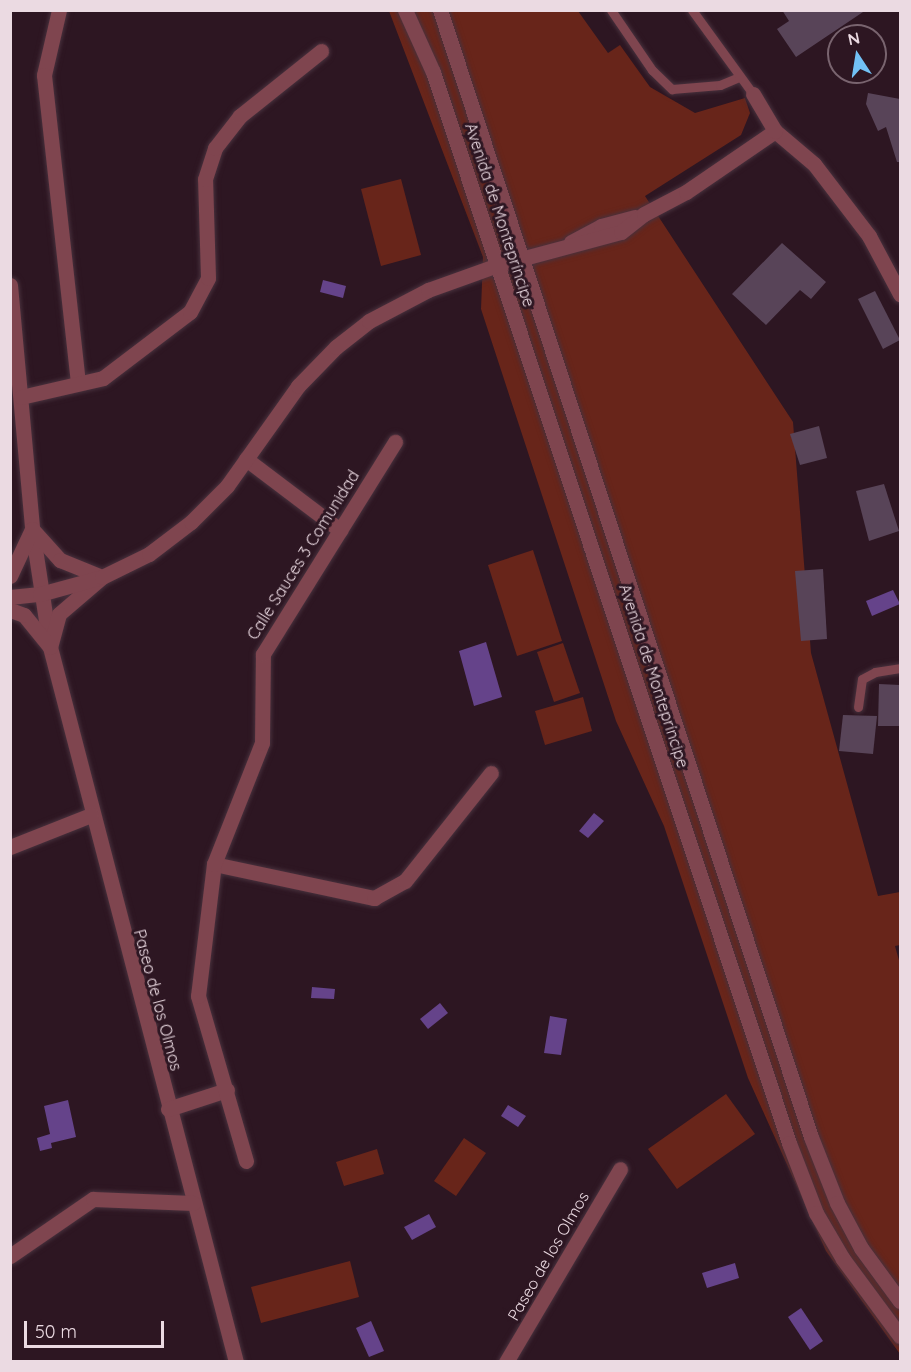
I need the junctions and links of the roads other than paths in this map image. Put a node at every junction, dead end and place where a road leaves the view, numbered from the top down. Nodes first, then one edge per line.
1 (59, 10) edge
2 (405, 10) edge
3 (440, 10) edge
4 (611, 10) edge
5 (692, 10) edge
6 (321, 51) dead end
7 (739, 77) junction
8 (753, 94) joint
9 (776, 131) junction
10 (520, 258) junction
11 (498, 265) junction
12 (10, 285) edge
13 (900, 294) edge
14 (78, 383) junction
15 (21, 397) junction
16 (395, 442) dead end
17 (246, 459) junction
18 (32, 529) junction
19 (340, 530) junction
20 (10, 576) edge
21 (102, 577) junction
22 (39, 594) junction
23 (10, 597) edge
24 (10, 610) edge
25 (50, 647) junction
26 (900, 668) edge
27 (858, 707) dead end
28 (491, 773) dead end
29 (91, 816) junction
30 (10, 847) edge
31 (214, 864) junction
32 (227, 1090) junction
33 (168, 1109) junction
34 (246, 1161) dead end
35 (620, 1169) dead end
36 (193, 1203) junction
37 (10, 1256) edge
38 (900, 1300) edge
39 (900, 1336) edge
40 (236, 1362) edge
41 (506, 1362) edge

1 - 14 street
2 - 11 street, Avenida de Montepríncipe
3 - 10 street, Avenida de Montepríncipe
4 - 7 lane
5 - 7 lane
6 - 14 street
7 - 8 lane
8 - 9 street
9 - 10 street
9 - 13 street
10 - 11 street
10 - 38 street, Avenida de Montepríncipe
11 - 17 street
11 - 39 street, Avenida de Montepríncipe
12 - 15 street, Paseo de los Olmos
14 - 15 street
15 - 18 street, Paseo de los Olmos
16 - 19 street, Calle Sauces 3 Comunidad
17 - 19 street
17 - 21 street
18 - 20 street, Paseo de los Olmos
18 - 21 street
18 - 22 street, Paseo de los Olmos
19 - 31 street, Calle Sauces 3 Comunidad
21 - 22 street
21 - 25 street, Paseo de los Olmos
22 - 23 street
22 - 25 street, Paseo de los Olmos
24 - 25 street, Paseo de los Olmos
25 - 29 street, Paseo de los Olmos
26 - 27 lane
28 - 31 street
29 - 30 street
29 - 33 street, Paseo de los Olmos
31 - 32 street, Calle Sauces 3 Comunidad
32 - 33 street
32 - 34 street, Calle Sauces 3 Comunidad
33 - 36 street, Paseo de los Olmos
35 - 41 street, Paseo de los Olmos
36 - 37 street
36 - 40 street, Paseo de los Olmos

